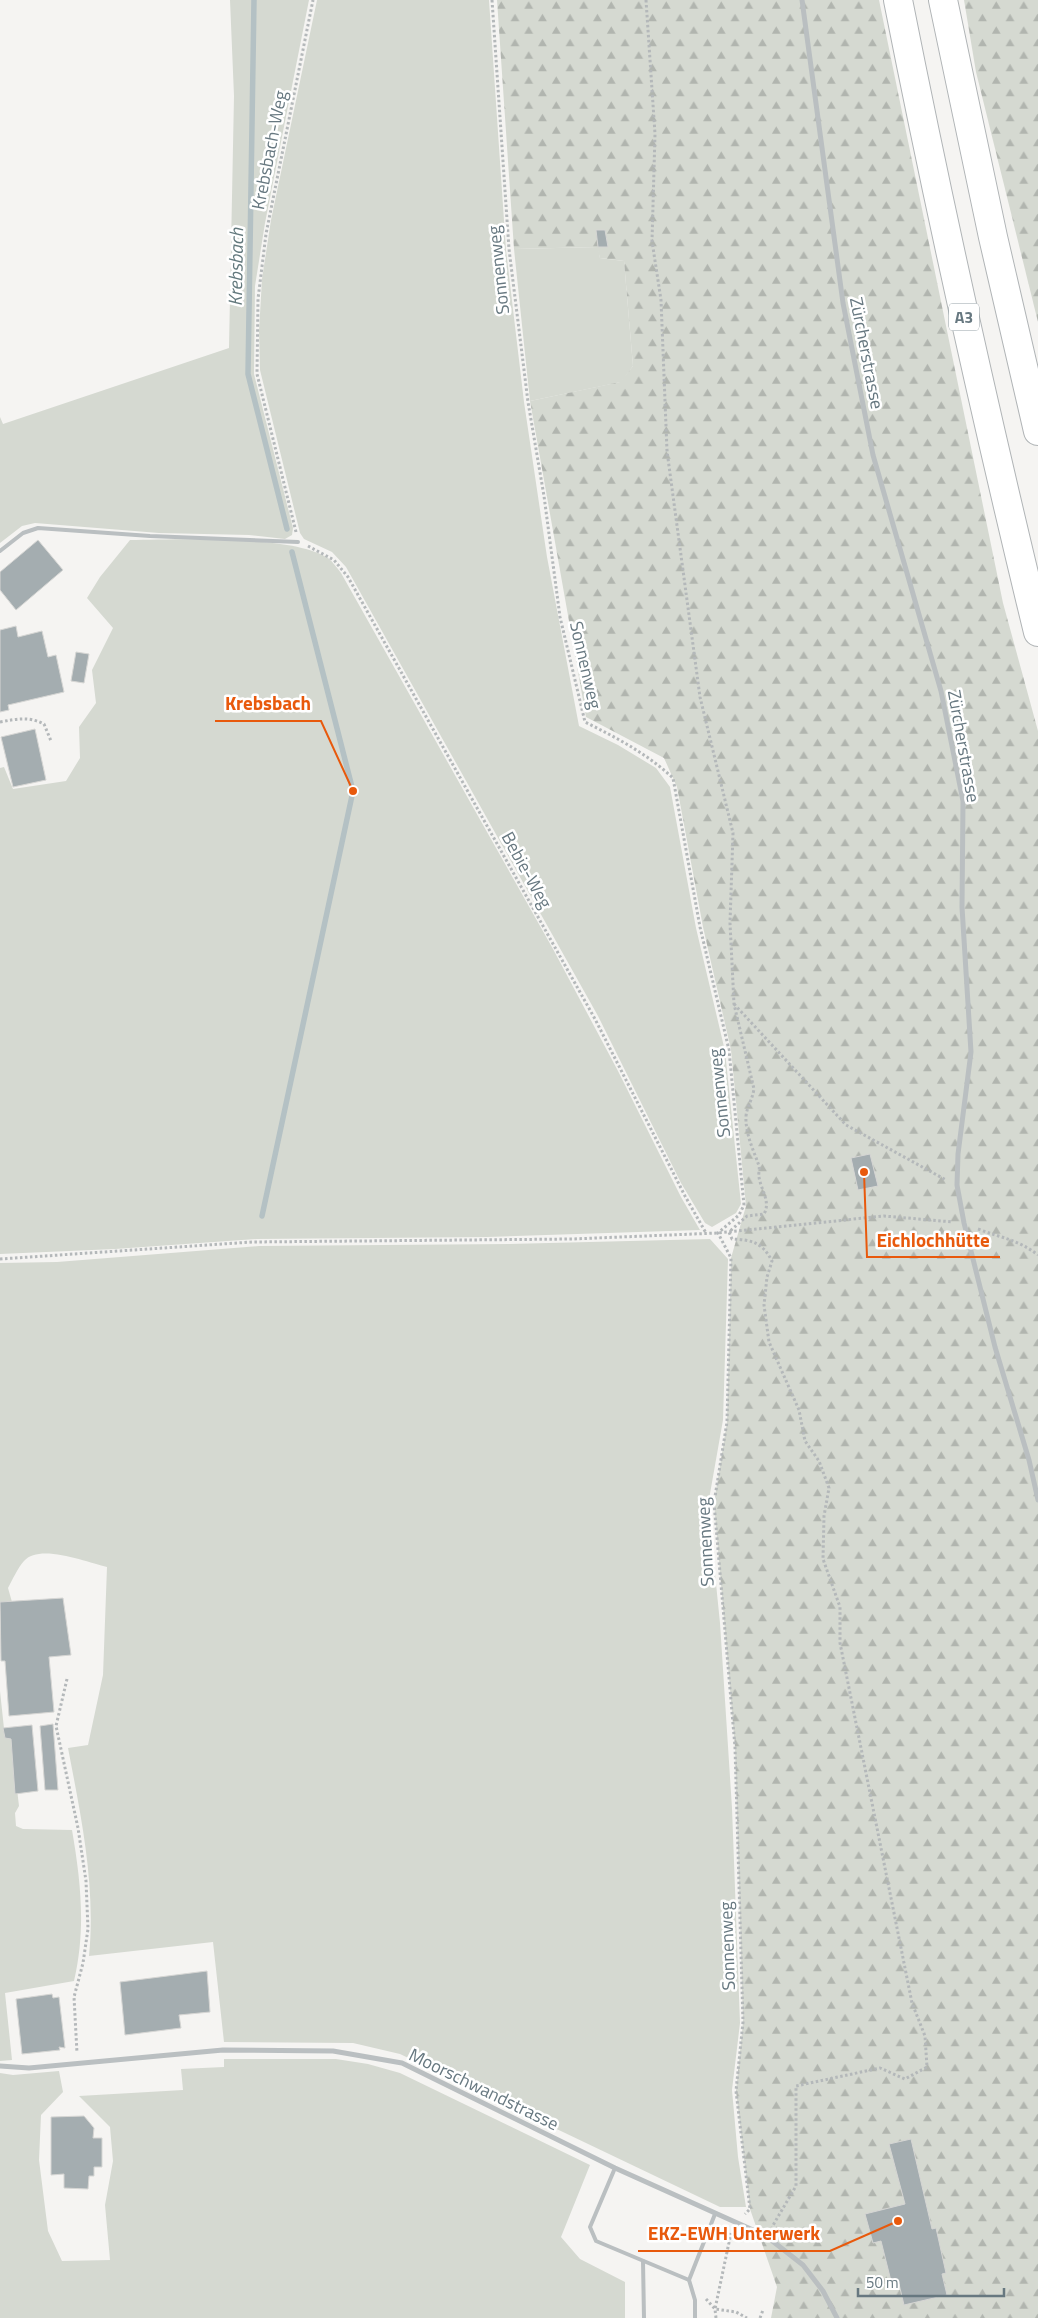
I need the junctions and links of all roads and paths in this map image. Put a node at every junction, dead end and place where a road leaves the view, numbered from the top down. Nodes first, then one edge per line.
1 (313, 0) edge
2 (492, 0) edge
3 (646, 0) edge
4 (802, 0) edge
5 (898, 0) edge
6 (943, 0) edge
7 (1038, 431) edge
8 (298, 542) junction
9 (0, 551) edge
10 (1038, 632) edge
11 (0, 722) edge
12 (51, 741) dead end
13 (734, 1004) junction
14 (957, 1185) junction
15 (964, 1223) junction
16 (728, 1232) junction
17 (706, 1233) junction
18 (718, 1233) junction
19 (1038, 1256) edge
20 (0, 1259) edge
21 (1038, 1500) edge
22 (67, 1679) dead end
23 (78, 2063) junction
24 (0, 2066) edge
25 (615, 2168) junction
26 (715, 2214) junction
27 (737, 2223) junction
28 (766, 2236) junction
29 (643, 2261) junction
30 (689, 2280) junction
31 (715, 2309) junction
32 (763, 2310) dead end
33 (644, 2318) edge
34 (695, 2318) edge
35 (716, 2318) edge
36 (747, 2318) edge
37 (760, 2318) edge
38 (837, 2318) edge

1 - 8 path, Krebsbach-Weg
2 - 18 path, Sonnenweg
3 - 13 path
4 - 14 street, Zürcherstrasse
5 - 10 highway, A3
6 - 7 highway
8 - 9 lane
8 - 17 path, Bebie-Weg
11 - 12 path
13 - 14 path
13 - 16 path
14 - 15 street, Zürcherstrasse
15 - 16 path
15 - 19 path
15 - 21 street, Zürcherstrasse
16 - 18 path
16 - 28 path
17 - 18 path
17 - 20 path
18 - 27 path, Sonnenweg
22 - 23 path
23 - 24 street, Moorschwandstrasse
23 - 25 street, Moorschwandstrasse
25 - 26 street, Moorschwandstrasse
25 - 29 lane
26 - 27 street, Moorschwandstrasse
26 - 30 lane
27 - 28 street, Moorschwandstrasse
27 - 31 path, Sonnenweg
28 - 38 street, Moorschwandstrasse
29 - 30 lane
29 - 33 lane
30 - 34 lane
31 - 35 path, Sonnenweg
31 - 36 path
32 - 37 path

